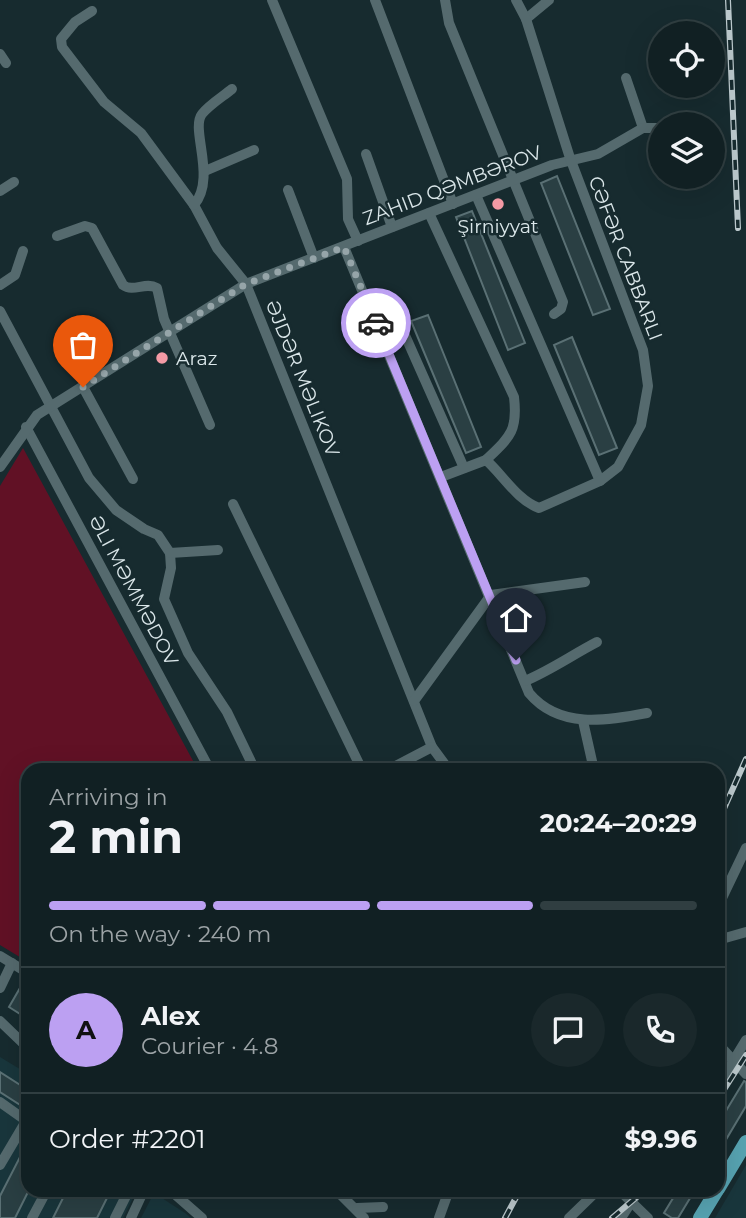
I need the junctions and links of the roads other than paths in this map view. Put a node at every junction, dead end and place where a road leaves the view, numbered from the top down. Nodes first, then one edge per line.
1 (272, 0) edge
2 (375, 0) edge
3 (445, 0) edge
4 (516, 0) edge
5 (549, 0) edge
6 (92, 11) dead end
7 (526, 19) junction
8 (626, 78) dead end
9 (232, 89) dead end
10 (643, 128) junction
11 (648, 128) edge
12 (254, 150) dead end
13 (366, 154) dead end
14 (570, 158) junction
15 (205, 171) junction
16 (512, 181) junction
17 (14, 182) dead end
18 (288, 190) dead end
19 (0, 191) edge
20 (476, 195) junction
21 (453, 204) junction
22 (194, 205) junction
23 (429, 213) junction
24 (393, 227) junction
25 (57, 236) dead end
26 (358, 241) junction
27 (344, 247) junction
28 (23, 251) dead end
29 (314, 258) junction
30 (246, 284) junction
31 (0, 285) edge
32 (0, 312) edge
33 (554, 314) dead end
34 (373, 317) junction
35 (171, 332) junction
36 (83, 387) junction
37 (50, 408) junction
38 (210, 425) dead end
39 (26, 427) junction
40 (485, 460) junction
41 (0, 467) edge
42 (464, 468) junction
43 (441, 477) junction
44 (133, 479) dead end
45 (600, 481) junction
46 (233, 504) dead end
47 (218, 550) dead end
48 (170, 553) junction
49 (585, 582) dead end
50 (491, 595) junction
51 (597, 642) dead end
52 (525, 681) junction
53 (414, 701) junction
54 (647, 713) dead end
55 (583, 721) junction
56 (432, 747) junction
57 (206, 763) edge
58 (252, 763) edge
59 (359, 763) edge
60 (401, 763) edge
61 (444, 763) edge
62 (592, 763) edge
63 (746, 848) edge
64 (725, 892) edge
65 (746, 932) edge
66 (725, 938) edge
67 (0, 956) edge
68 (12, 963) junction
69 (21, 969) edge
70 (0, 988) edge
71 (0, 1021) edge
72 (746, 1040) edge
73 (21, 1041) edge
74 (725, 1053) edge
75 (733, 1064) junction
76 (746, 1074) edge
77 (725, 1076) edge
78 (0, 1102) edge
79 (21, 1118) edge
80 (21, 1132) edge
81 (746, 1142) edge
82 (0, 1165) edge
83 (725, 1176) edge
84 (43, 1197) edge
85 (126, 1197) edge
86 (141, 1197) edge
87 (178, 1197) edge
88 (352, 1197) edge
89 (446, 1197) edge
90 (591, 1197) edge
91 (626, 1197) edge
92 (634, 1197) edge
93 (712, 1197) edge
94 (631, 1202) junction
95 (383, 1207) dead end
96 (357, 1208) junction
97 (32, 1218) edge
98 (115, 1218) edge
99 (131, 1218) edge
100 (202, 1218) edge
101 (364, 1218) edge
102 (439, 1218) edge
103 (569, 1218) edge
104 (621, 1218) edge
105 (648, 1218) edge
106 (700, 1218) edge

1 - 26 street
2 - 21 street
3 - 16 street
4 - 7 street
5 - 7 street
6 - 22 street, ƏJDƏR MƏLIKOV
7 - 14 street
8 - 10 street
9 - 15 street
10 - 11 street
10 - 14 street, ZAHID QƏMBƏROV
12 - 15 street
13 - 24 street
14 - 16 street, ZAHID QƏMBƏROV
14 - 45 street
15 - 22 street
16 - 20 street, ZAHID QƏMBƏROV
16 - 33 street
17 - 19 street
18 - 29 street
20 - 21 street, ZAHID QƏMBƏROV
20 - 45 street
21 - 23 street, ZAHID QƏMBƏROV
22 - 30 street, ƏJDƏR MƏLIKOV
23 - 24 street, ZAHID QƏMBƏROV
23 - 40 street
24 - 26 street, ZAHID QƏMBƏROV
25 - 35 street
26 - 27 street, ZAHID QƏMBƏROV
27 - 29 street, ZAHID QƏMBƏROV
27 - 34 street
28 - 31 street
29 - 30 street, ZAHID QƏMBƏROV
30 - 35 street, ZAHID QƏMBƏROV
30 - 53 street, ƏJDƏR MƏLIKOV
32 - 37 street
34 - 42 street
34 - 43 street
35 - 36 street, ZAHID QƏMBƏROV
35 - 38 street
36 - 37 street, ZAHID QƏMBƏROV
36 - 44 street
37 - 39 street, ZAHID QƏMBƏROV
37 - 48 street
39 - 41 street, ZAHID QƏMBƏROV
39 - 57 street, ƏLI MƏMMƏDOV
40 - 42 street
40 - 45 street
42 - 43 street
43 - 50 street
46 - 59 street
47 - 48 street
48 - 58 street
49 - 50 street
50 - 52 street
50 - 53 street
51 - 52 street
52 - 55 street
53 - 56 street, ƏJDƏR MƏLIKOV
54 - 55 street
55 - 62 street
56 - 60 street
56 - 61 street, ƏJDƏR MƏLIKOV
63 - 64 street
65 - 66 street
67 - 68 street
68 - 69 street
68 - 70 street
71 - 73 street
72 - 75 street
74 - 75 street
75 - 76 street
75 - 77 street
78 - 79 street
80 - 82 street
81 - 83 main road
84 - 97 street
85 - 98 street
86 - 99 street
87 - 100 street
88 - 96 street
89 - 102 street
90 - 103 street
91 - 94 street
92 - 94 street
93 - 106 main road
94 - 104 street
94 - 105 street
95 - 96 street
96 - 101 street

